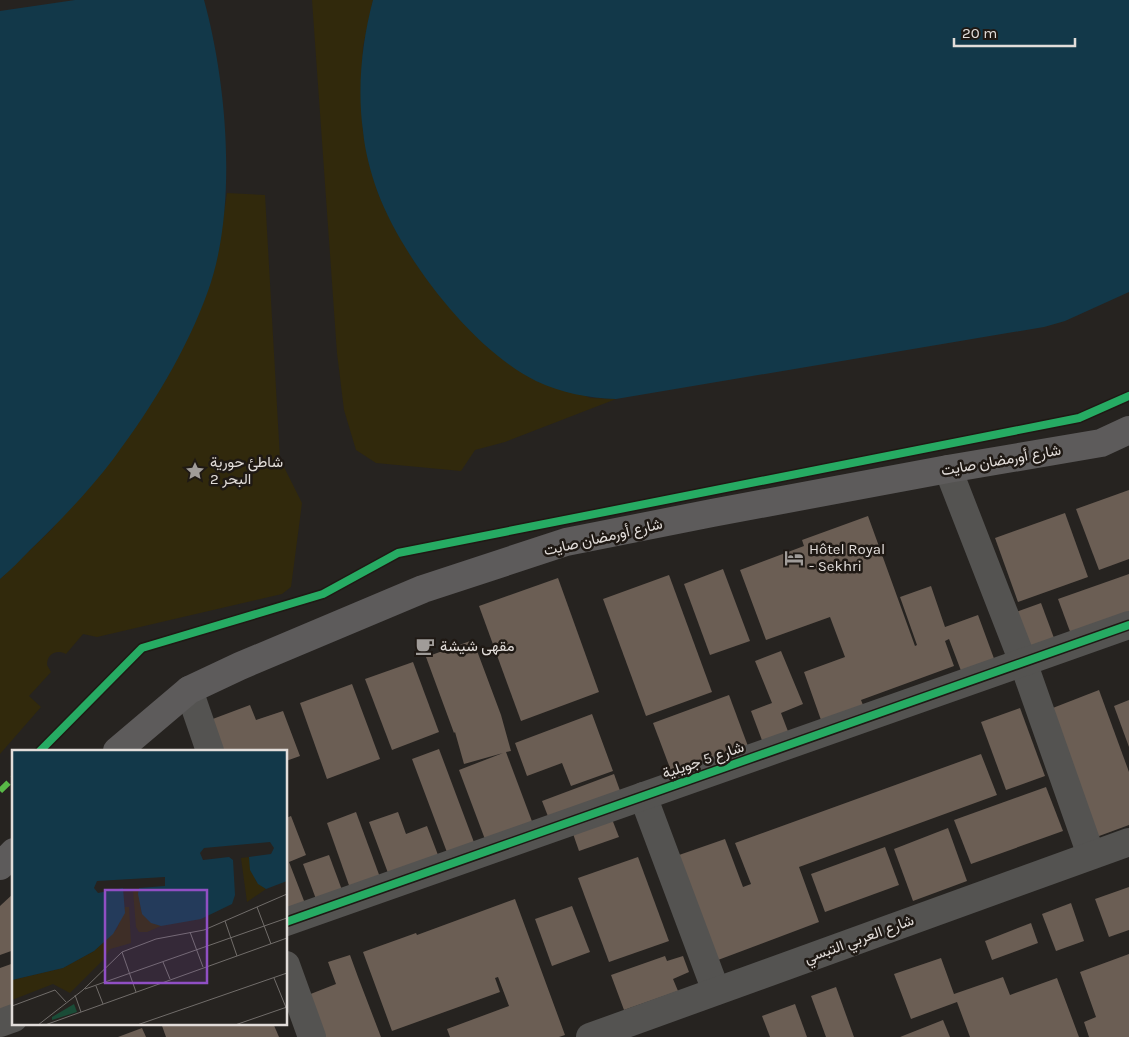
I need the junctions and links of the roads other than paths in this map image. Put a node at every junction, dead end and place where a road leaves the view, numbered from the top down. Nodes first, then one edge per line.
1 (1129, 430) edge
2 (948, 469) junction
3 (1129, 625) edge
4 (1023, 662) junction
5 (189, 690) junction
6 (118, 750) edge
7 (210, 750) edge
8 (643, 796) junction
9 (1129, 842) edge
10 (12, 854) edge
11 (1091, 855) junction
12 (0, 866) edge
13 (288, 921) edge
14 (288, 971) edge
15 (716, 991) junction
16 (12, 1019) edge
17 (0, 1023) edge
18 (312, 1037) edge
19 (590, 1037) edge

1 - 2 main road, شارع أورمضان صايت
2 - 4 street
2 - 5 main road, شارع أورمضان صايت
3 - 4 street, شارع 5 جويلية
4 - 8 street, شارع 5 جويلية
4 - 11 street
5 - 6 main road, شارع أورمضان صايت
5 - 7 street
8 - 13 street, شارع 5 جويلية
8 - 15 street
9 - 11 street, شارع العربي التبسي
10 - 12 main road
11 - 15 street, شارع العربي التبسي
14 - 18 street
15 - 19 street, شارع العربي التبسي
16 - 17 street

